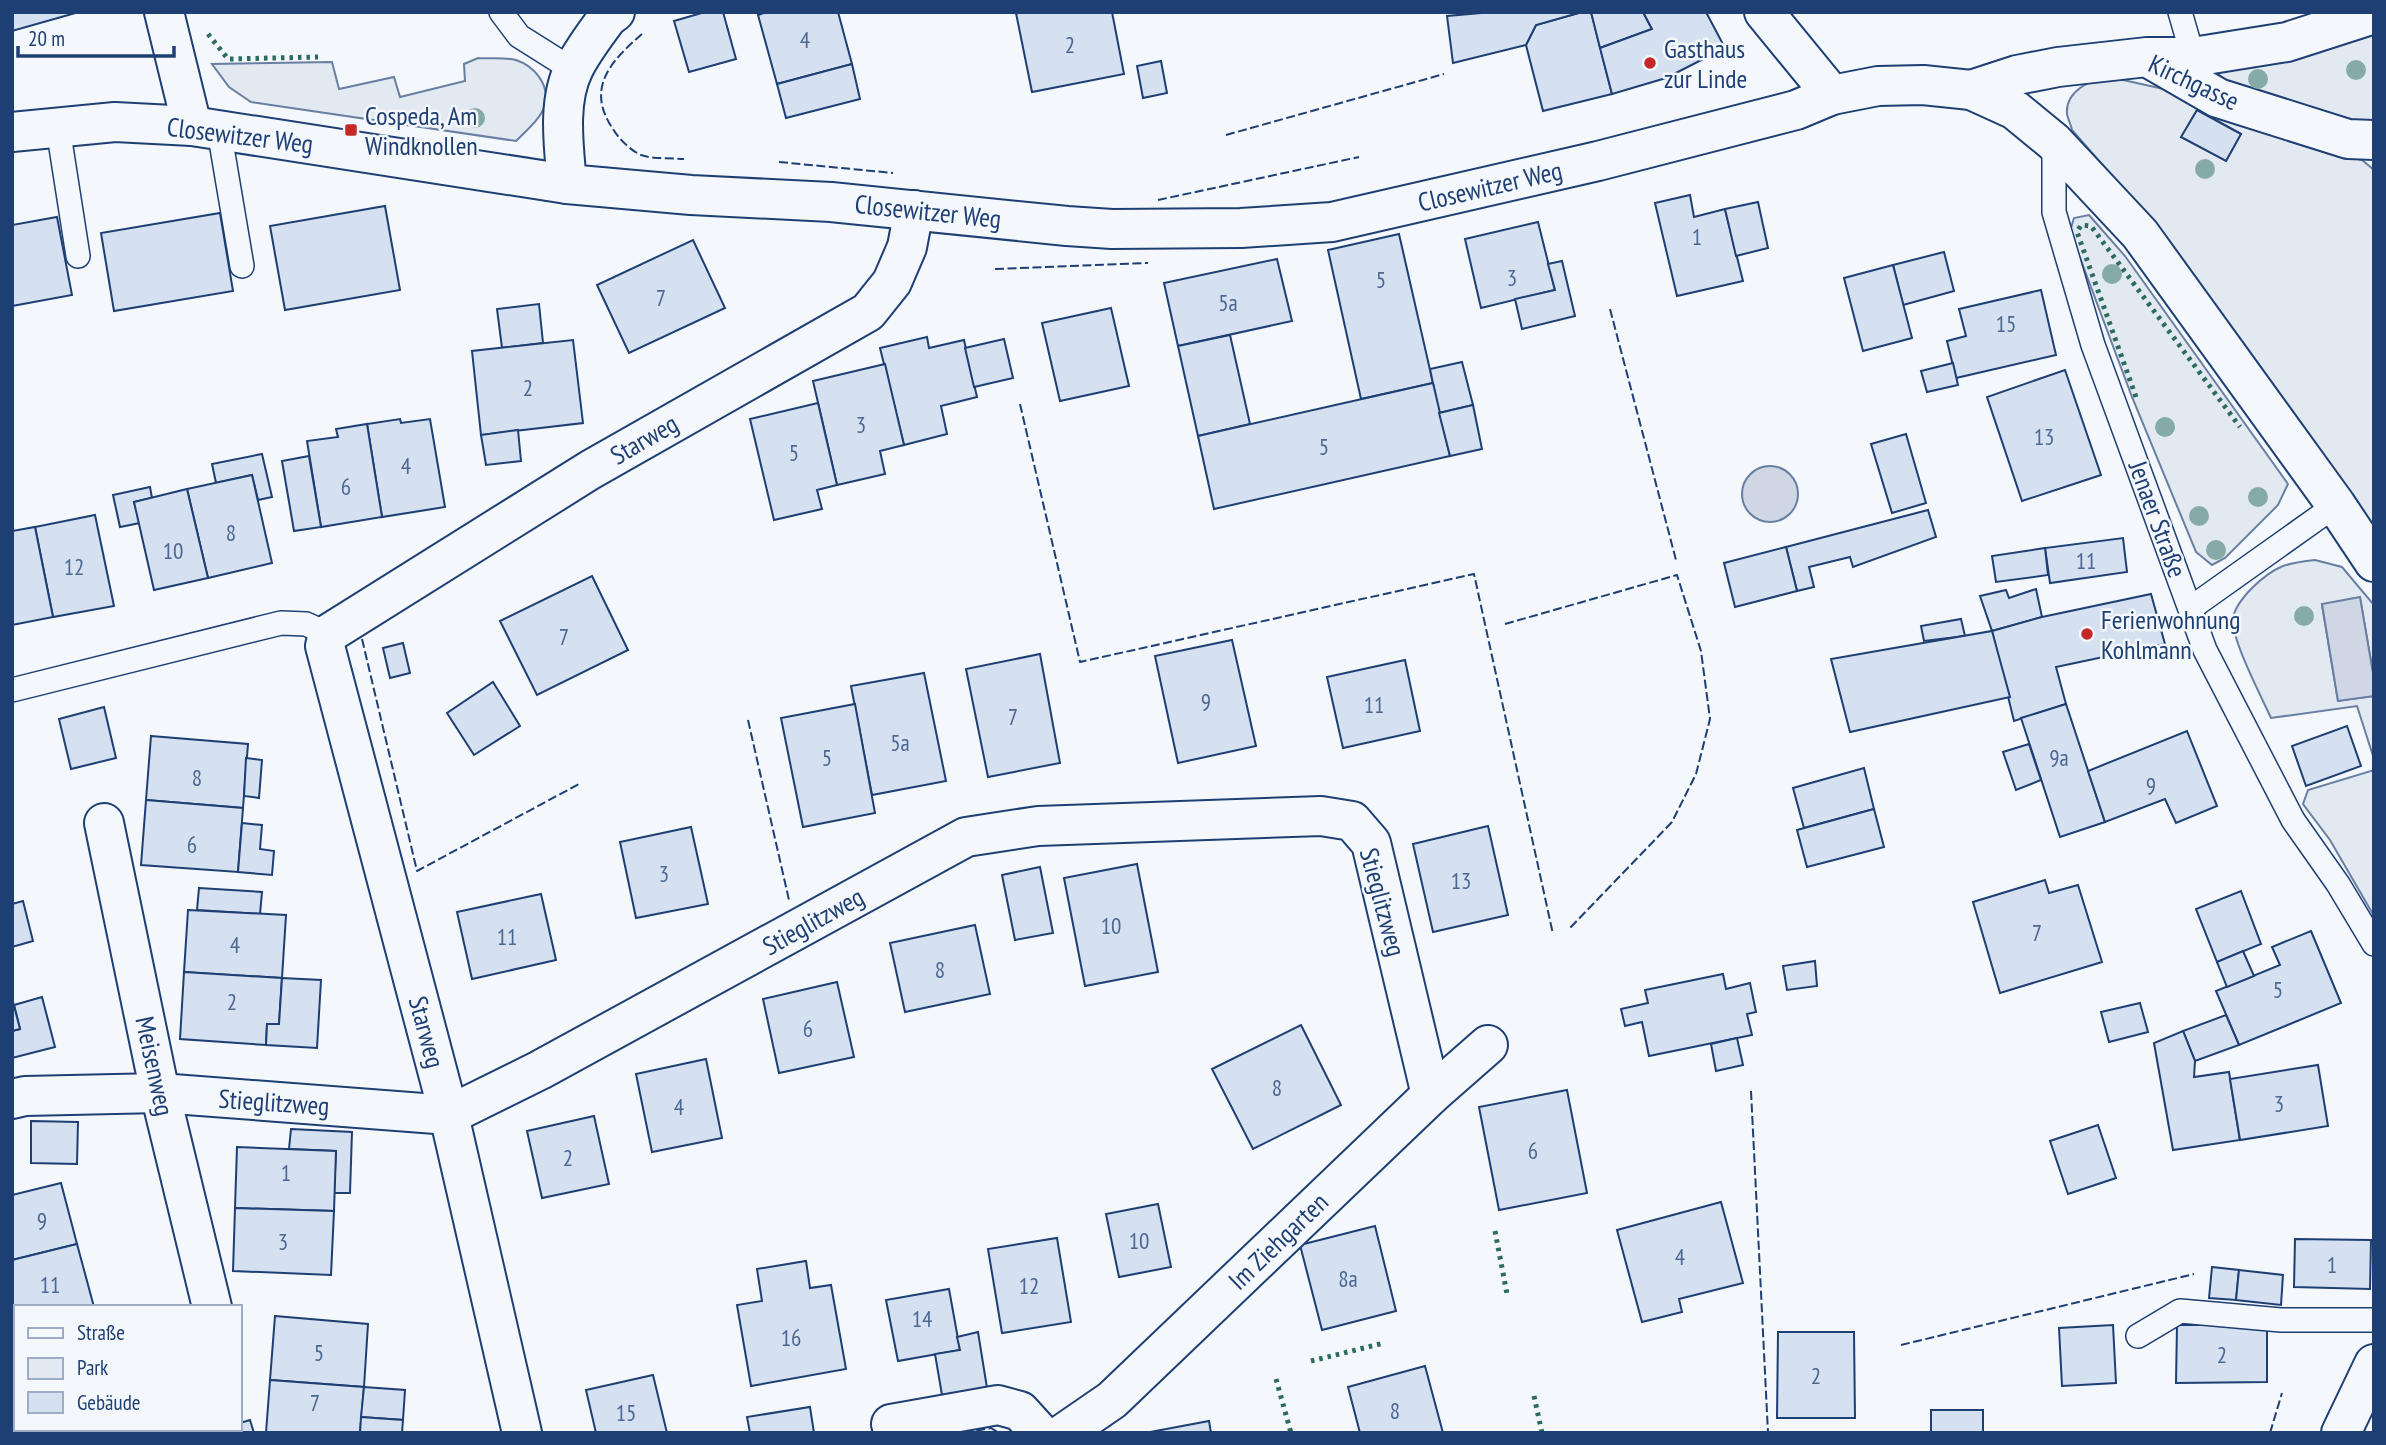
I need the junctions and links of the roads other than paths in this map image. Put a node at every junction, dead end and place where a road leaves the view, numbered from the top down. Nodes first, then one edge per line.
1 (164, 12) edge
2 (501, 12) edge
3 (615, 12) edge
4 (1764, 12) edge
5 (2180, 12) edge
6 (2364, 15) edge
7 (2147, 57) junction
8 (2193, 57) junction
9 (573, 70) junction
10 (1971, 90) junction
11 (1832, 95) junction
12 (58, 128) junction
13 (206, 128) junction
14 (12, 132) edge
15 (2374, 140) edge
16 (2054, 142) junction
17 (568, 184) junction
18 (914, 210) junction
19 (78, 256) dead end
20 (242, 266) dead end
21 (2336, 505) junction
22 (2374, 562) edge
23 (2191, 608) junction
24 (328, 634) junction
25 (12, 690) edge
26 (104, 823) dead end
27 (2374, 944) edge
28 (1488, 1045) dead end
29 (160, 1093) junction
30 (1431, 1095) junction
31 (12, 1099) edge
32 (449, 1115) junction
33 (212, 1305) edge
34 (2374, 1320) edge
35 (2138, 1336) dead end
36 (2374, 1364) edge
37 (891, 1424) dead end
38 (522, 1433) edge
39 (1040, 1433) edge
40 (1064, 1433) edge
41 (2341, 1433) edge

1 - 13 street
2 - 9 lane
3 - 9 street
4 - 11 street
5 - 8 lane
6 - 8 street
7 - 8 street
7 - 10 street, Kirchgasse
7 - 15 street, Kirchgasse
9 - 17 street
10 - 11 street
10 - 16 street
11 - 18 street, Closewitzer Weg
12 - 13 street, Closewitzer Weg
12 - 14 street, Closewitzer Weg
12 - 19 lane
13 - 17 street, Closewitzer Weg
13 - 20 lane
16 - 21 street
16 - 23 lane, Jenaer Straße
17 - 18 street, Closewitzer Weg
18 - 24 street, Starweg
21 - 22 street
21 - 23 lane
23 - 27 lane, Jenaer Straße
24 - 25 lane
24 - 32 street, Starweg
26 - 29 street, Meisenweg
28 - 30 street, Im Ziehgarten
29 - 31 street, Stieglitzweg
29 - 32 street, Stieglitzweg
29 - 33 street, Meisenweg
30 - 32 street, Stieglitzweg
30 - 40 street, Im Ziehgarten
32 - 38 street, Starweg
34 - 35 lane
36 - 41 street
37 - 39 street

